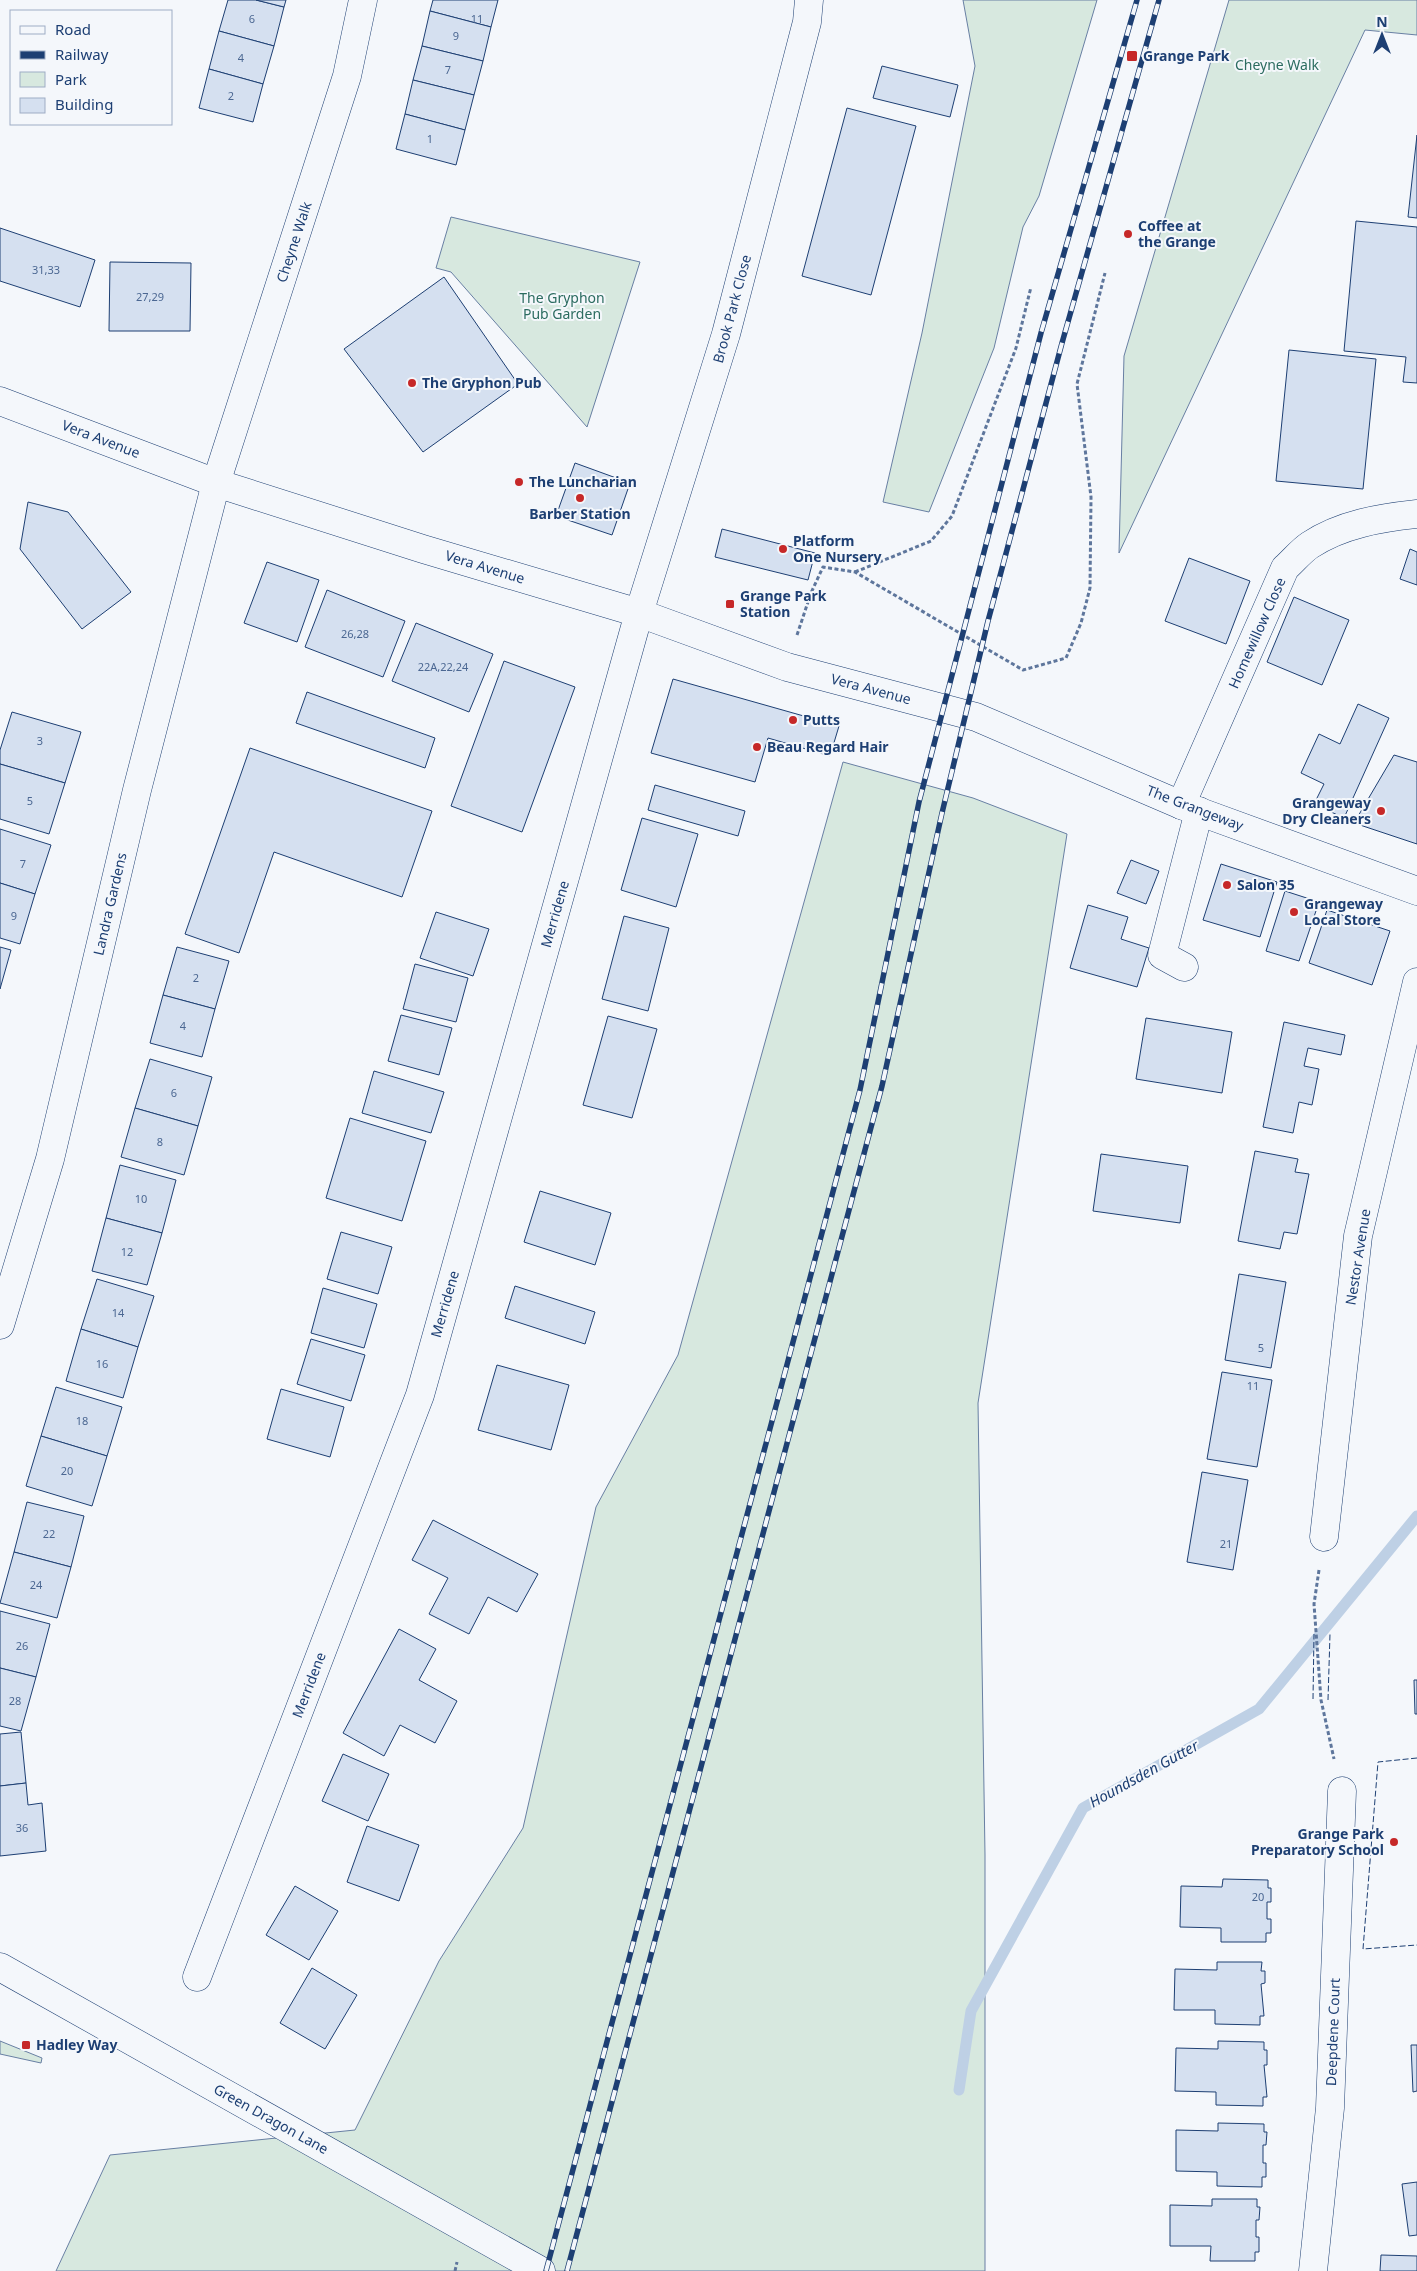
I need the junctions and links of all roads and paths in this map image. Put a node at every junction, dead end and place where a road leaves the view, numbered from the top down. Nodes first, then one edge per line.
1 (363, 0) edge
2 (809, 0) edge
3 (1106, 273) dead end
4 (1031, 287) dead end
5 (0, 401) edge
6 (216, 483) junction
7 (1417, 514) edge
8 (855, 572) junction
9 (639, 613) junction
10 (787, 667) junction
11 (976, 717) joint
12 (1190, 808) junction
13 (1417, 891) edge
14 (1184, 967) dead end
15 (1417, 982) edge
16 (0, 1325) edge
17 (1324, 1537) dead end
18 (1314, 1604) dead end
19 (1342, 1791) joint
20 (0, 1967) edge
21 (197, 1977) dead end
22 (541, 2271) edge
23 (1314, 2271) edge

1 - 6 street, Cheyne Walk
2 - 9 street, Brook Park Close
3 - 8 path
4 - 8 path
5 - 6 street, Vera Avenue
6 - 9 street, Vera Avenue
6 - 16 street, Landra Gardens
7 - 12 street, Homewillow Close
8 - 10 path
9 - 10 street, Vera Avenue
9 - 21 street, Merridene
10 - 11 street, Vera Avenue
11 - 12 street, The Grangeway
12 - 13 street, The Grangeway
12 - 14 street, Homewillow Close
15 - 17 street, Nestor Avenue
18 - 19 path
19 - 23 street, Deepdene Court
20 - 22 street, Green Dragon Lane

